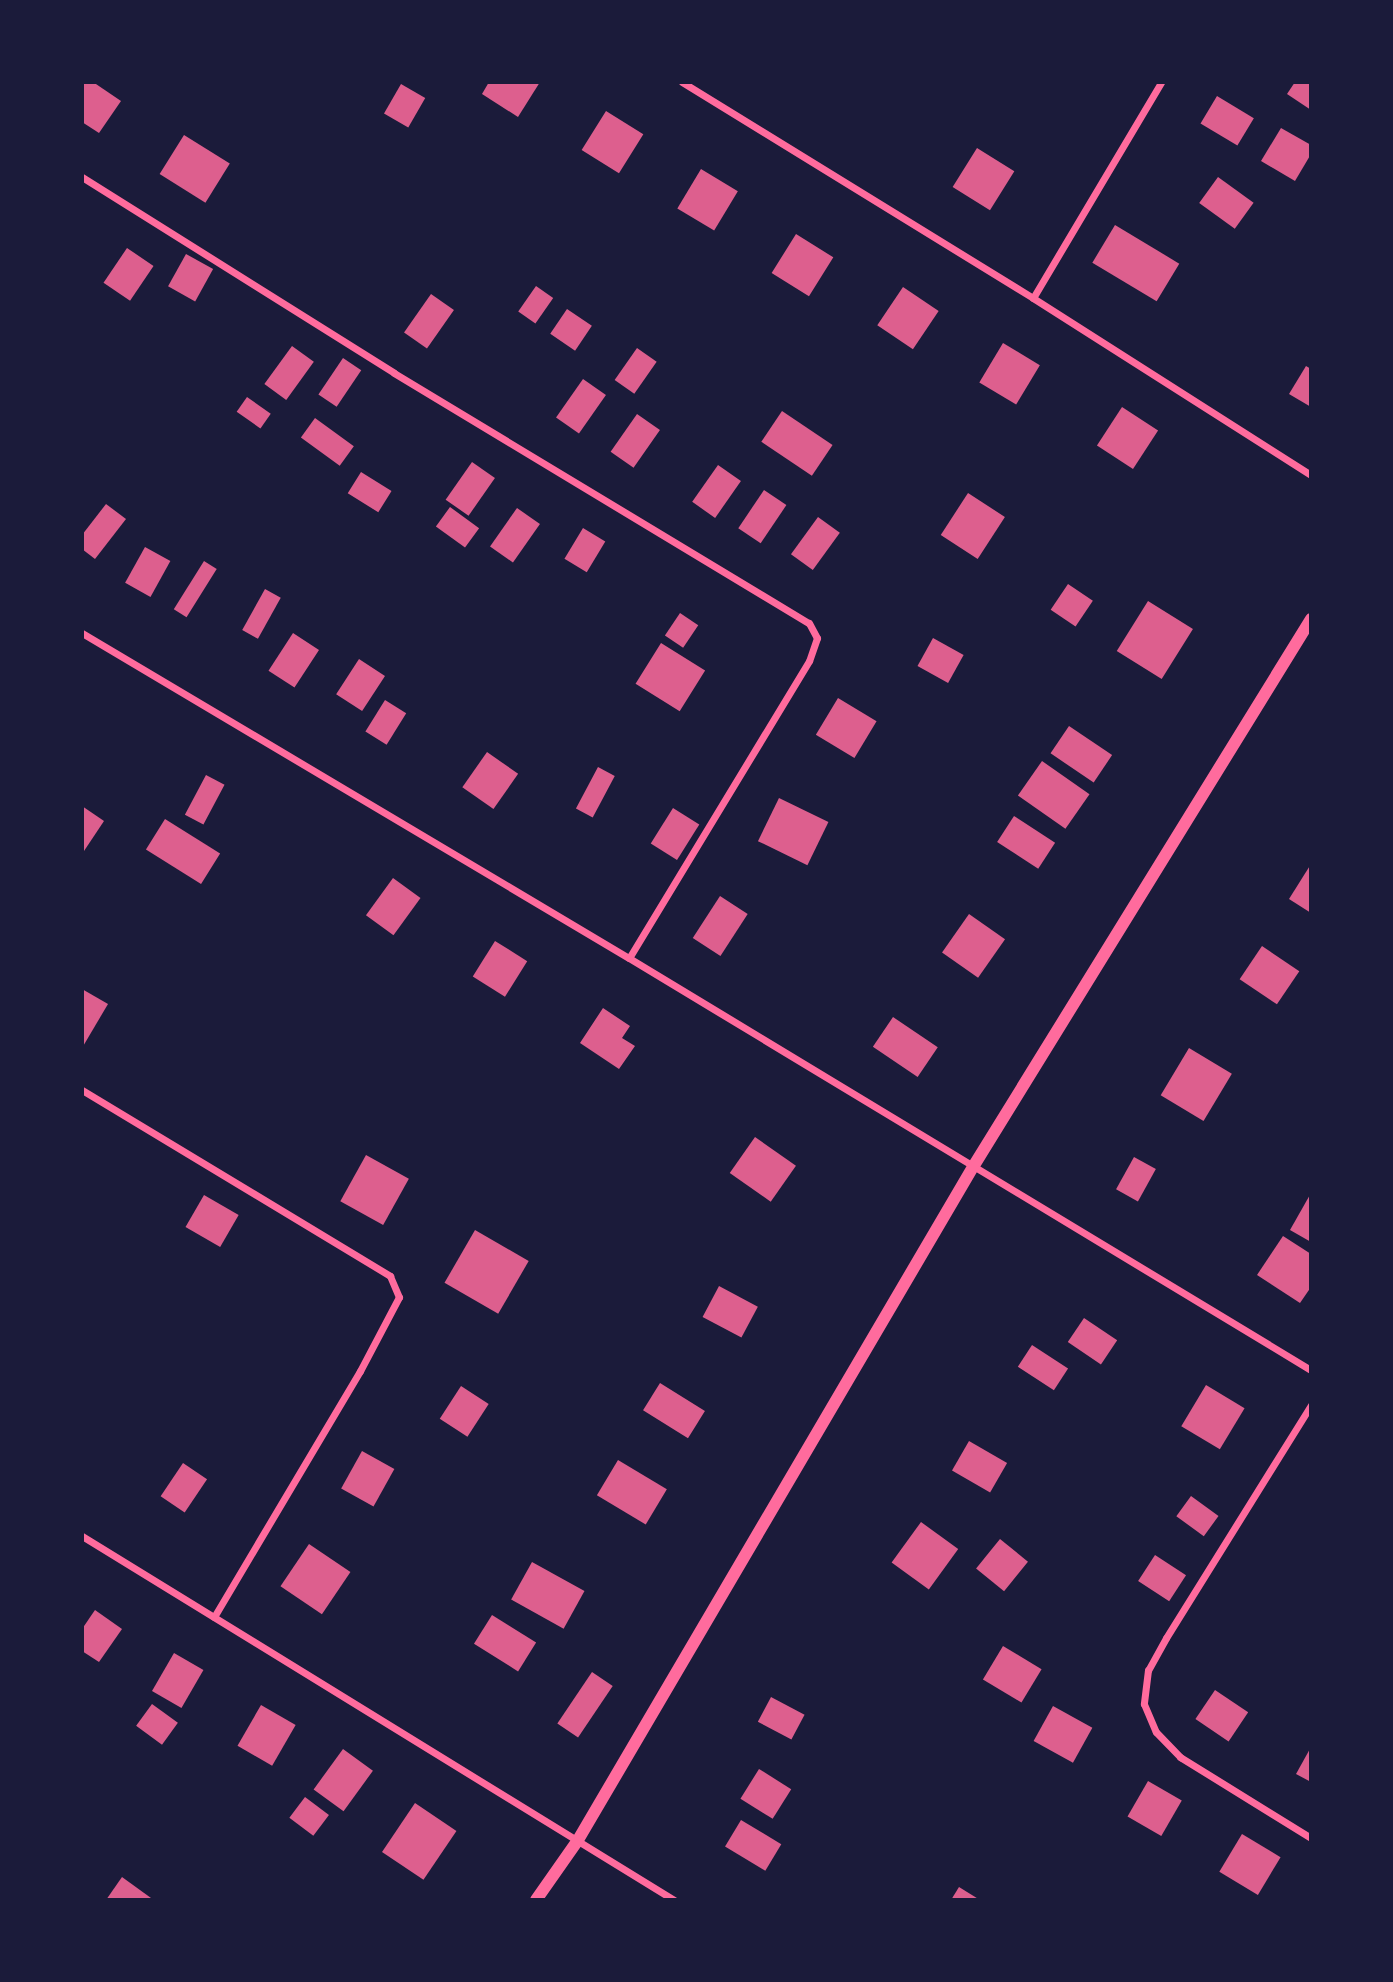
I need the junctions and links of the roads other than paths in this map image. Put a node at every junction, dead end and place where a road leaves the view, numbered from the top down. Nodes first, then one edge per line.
1 (682, 82) edge
2 (1161, 82) edge
3 (82, 177) edge
4 (1033, 298) junction
5 (1311, 475) edge
6 (1311, 620) edge
7 (82, 633) edge
8 (629, 958) junction
9 (82, 1090) edge
10 (973, 1167) junction
11 (1311, 1370) edge
12 (1311, 1405) edge
13 (82, 1536) edge
14 (214, 1617) junction
15 (1311, 1838) edge
16 (578, 1840) junction
17 (536, 1900) edge
18 (674, 1900) edge

1 - 4 street
2 - 4 street
3 - 8 street
4 - 5 street
6 - 10 street
7 - 8 street
8 - 10 street
9 - 14 street
10 - 11 street
10 - 16 street
12 - 15 street
13 - 14 street
14 - 16 street
16 - 17 street
16 - 18 street

